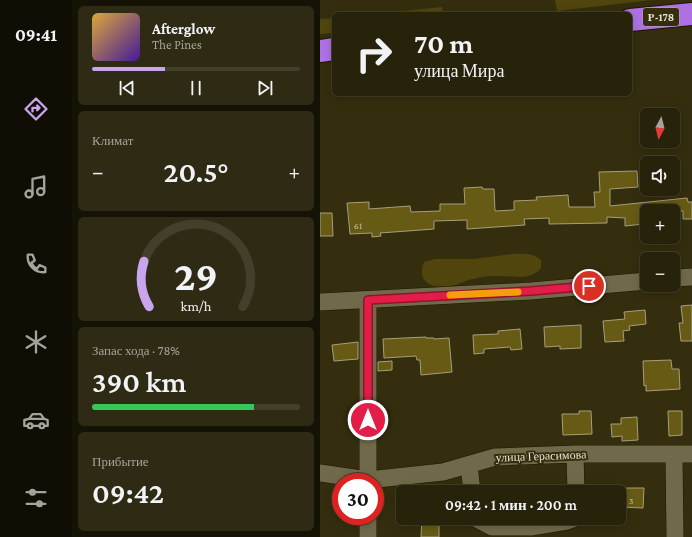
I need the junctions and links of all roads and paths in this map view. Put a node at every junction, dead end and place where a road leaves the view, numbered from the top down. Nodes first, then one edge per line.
1 (692, 14) edge
2 (632, 20) edge
3 (332, 49) edge
4 (320, 50) edge
5 (692, 277) edge
6 (680, 278) edge
7 (640, 282) edge
8 (368, 300) junction
9 (320, 302) edge
10 (575, 454) junction
11 (692, 454) edge
12 (674, 455) junction
13 (469, 464) junction
14 (320, 473) edge
15 (368, 473) edge
16 (332, 475) edge
17 (384, 479) edge
18 (471, 485) edge
19 (576, 485) edge
20 (368, 525) edge
21 (487, 525) edge
22 (543, 525) edge
23 (368, 537) edge
24 (675, 537) edge

1 - 2 highway, Р-178
3 - 4 highway
5 - 6 street
7 - 8 street
8 - 9 street
8 - 15 street
10 - 12 street, улица Герасимова
10 - 13 street, улица Герасимова
10 - 19 street
11 - 12 street, улица Герасимова
12 - 24 street
13 - 17 street, улица Герасимова
13 - 18 street
14 - 16 street, улица Герасимова
20 - 23 street
21 - 22 street

